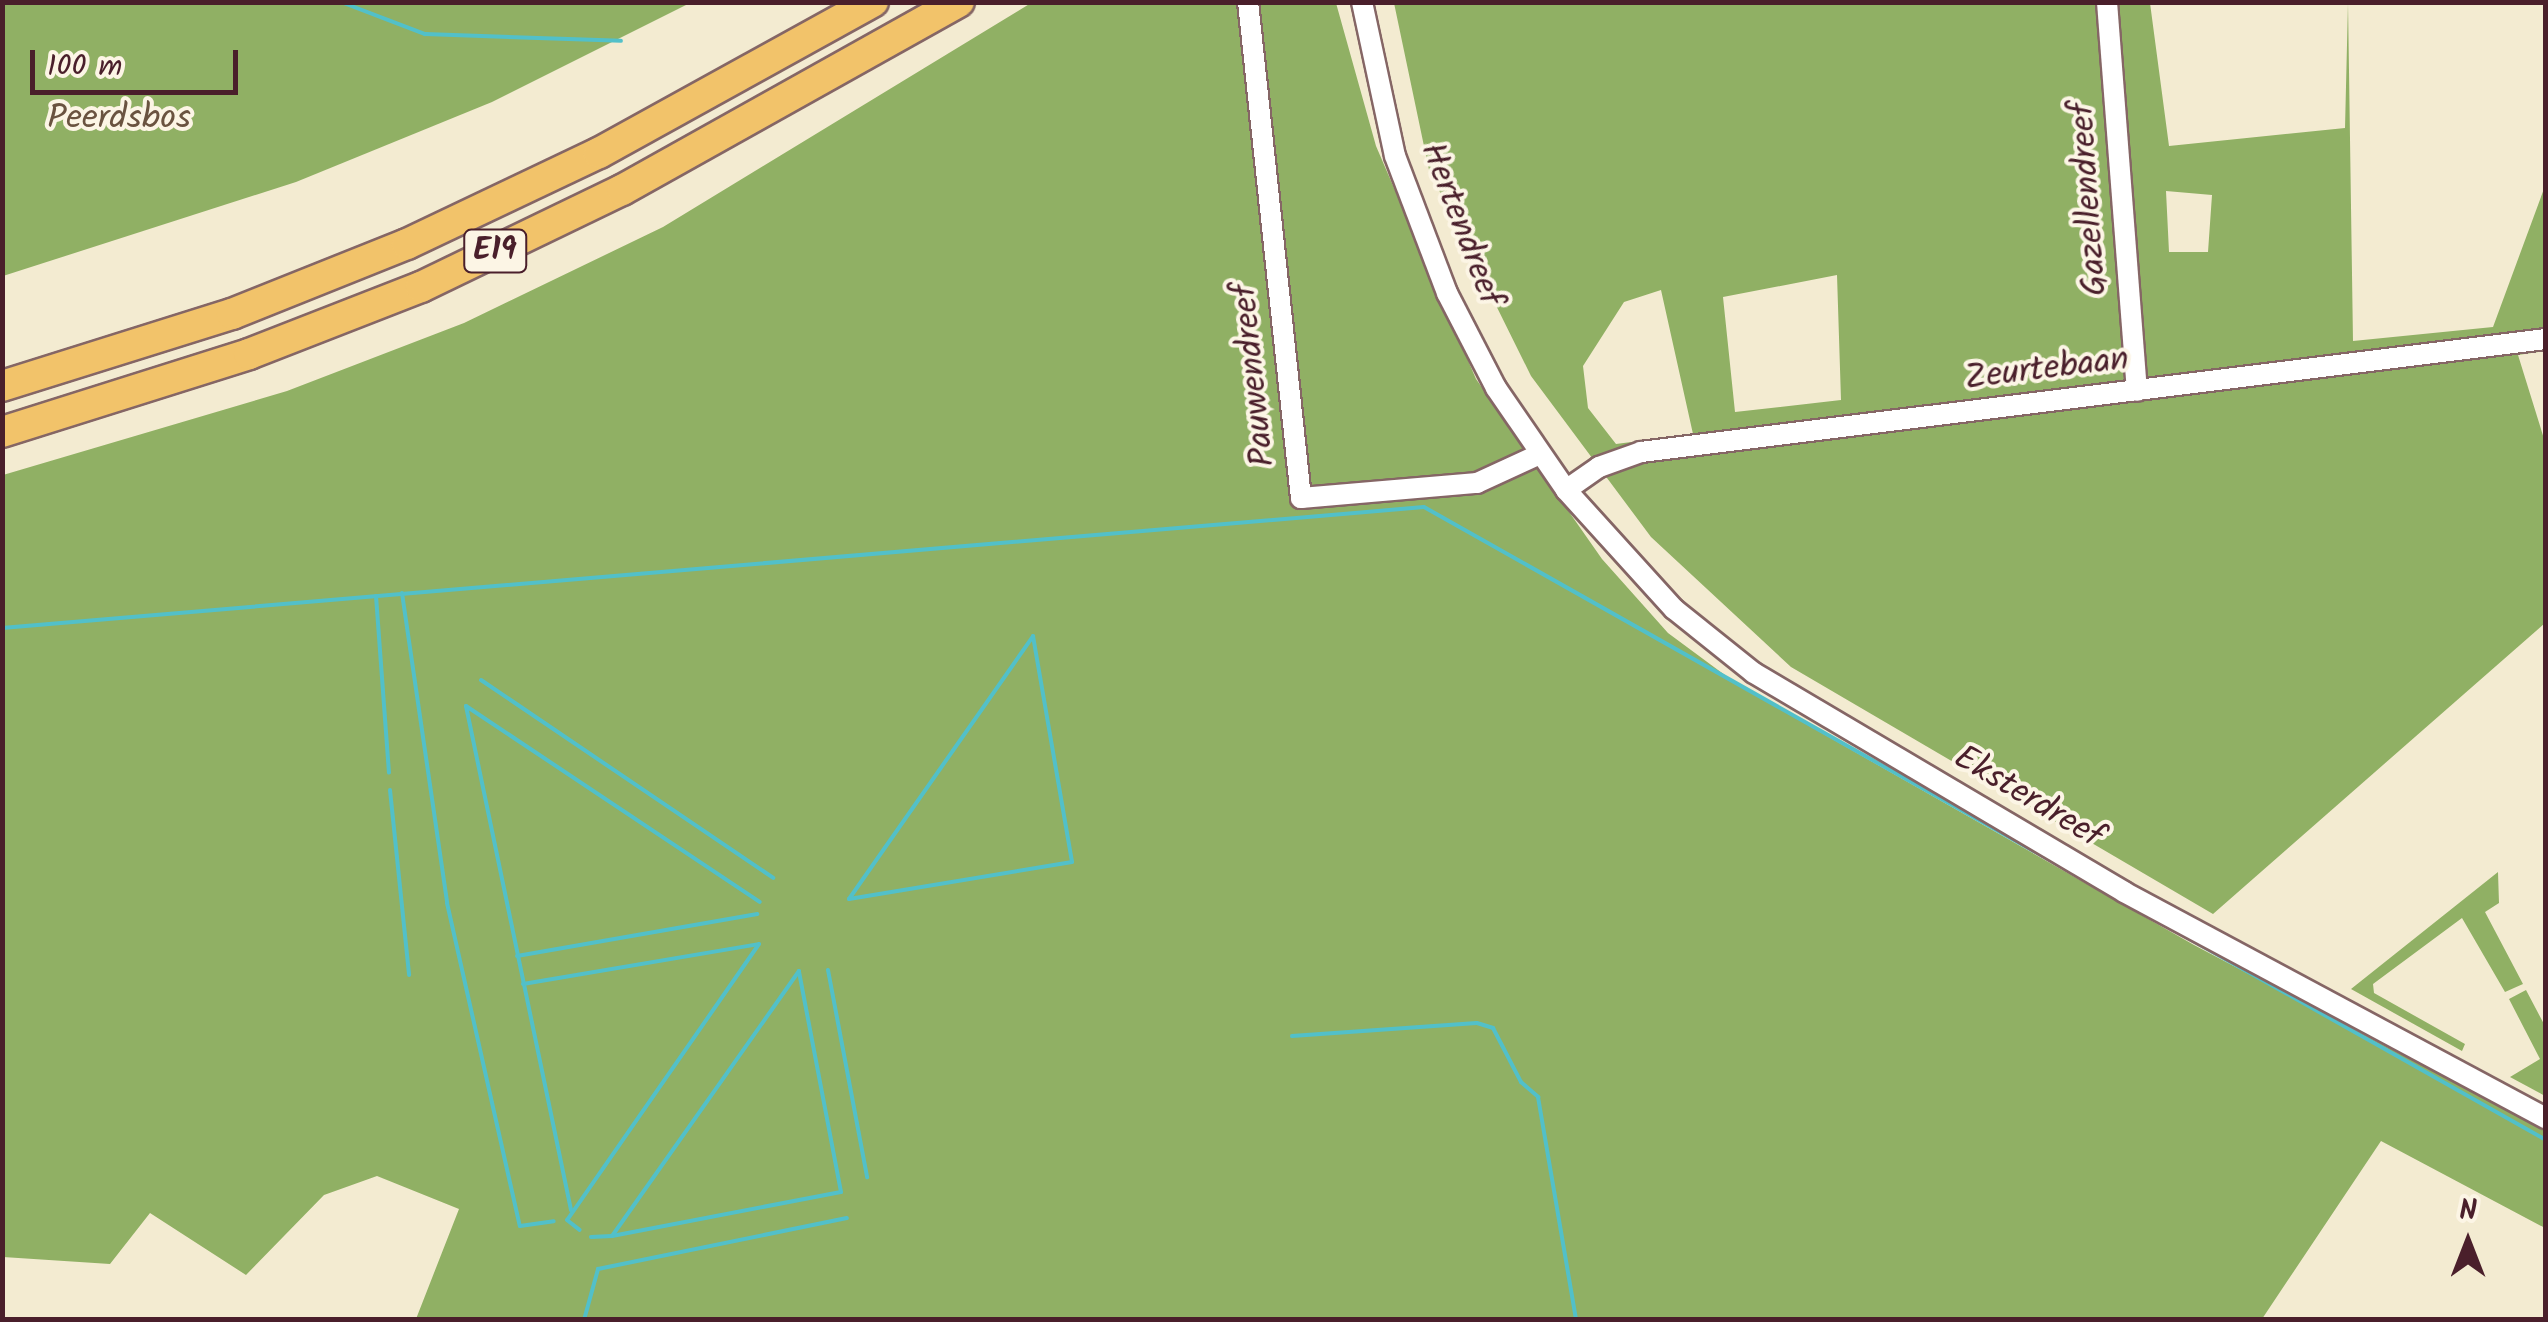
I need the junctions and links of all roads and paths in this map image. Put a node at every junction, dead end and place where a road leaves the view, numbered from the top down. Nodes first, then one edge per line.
1 (873, 2) edge
2 (959, 2) edge
3 (1248, 2) edge
4 (1362, 2) edge
5 (2108, 2) edge
6 (2546, 339) edge
7 (2, 386) edge
8 (2137, 392) junction
9 (2, 432) edge
10 (1538, 455) junction
11 (1566, 490) junction
12 (2546, 1118) edge

1 - 7 highway, E19
2 - 9 highway, E19
3 - 10 street, Pauwendreef
4 - 10 street, Hertendreef
5 - 8 street, Gazellendreef
6 - 8 street, Zeurtebaan
8 - 11 street, Zeurtebaan
10 - 11 street, Eksterdreef
11 - 12 street, Eksterdreef

